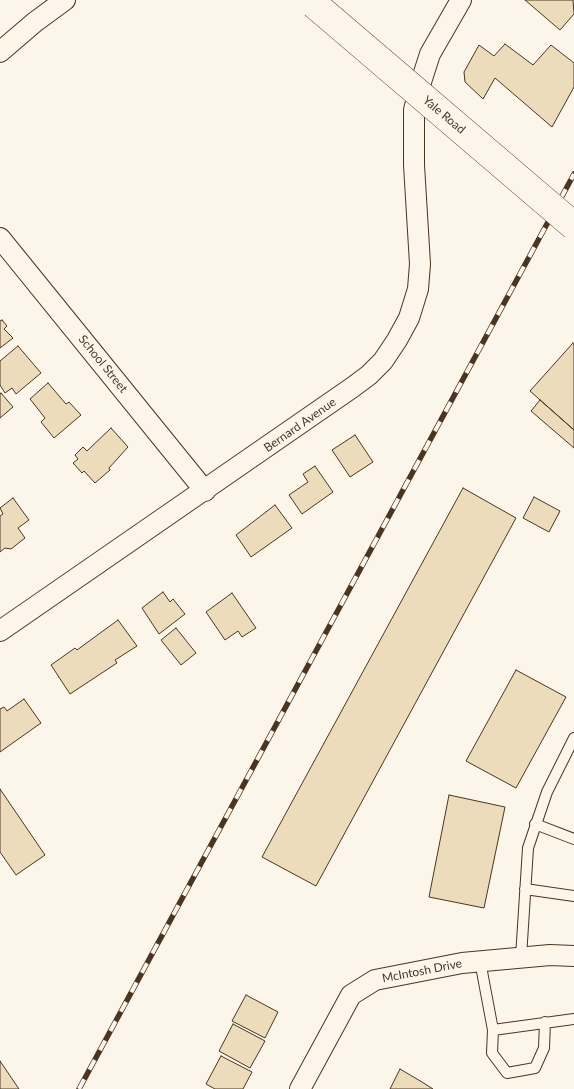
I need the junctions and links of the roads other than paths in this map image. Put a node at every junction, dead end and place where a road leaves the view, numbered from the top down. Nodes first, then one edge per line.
1 (65, 0) edge
2 (461, 0) edge
3 (314, 4) dead end
4 (0, 52) edge
5 (574, 226) edge
6 (0, 238) edge
7 (205, 491) junction
8 (0, 631) edge
9 (574, 738) edge
10 (535, 824) junction
11 (574, 839) edge
12 (525, 890) junction
13 (574, 896) edge
14 (574, 956) edge
15 (521, 957) junction
16 (480, 961) junction
17 (574, 1019) edge
18 (545, 1022) junction
19 (492, 1030) junction
20 (300, 1089) edge

1 - 4 street
2 - 7 street, Bernard Avenue
3 - 5 main road, Yale Road, bridge
6 - 7 street, School Street
7 - 8 street, Bernard Avenue
9 - 10 lane
10 - 11 lane
10 - 12 lane
12 - 13 lane
12 - 15 lane
14 - 15 street, McIntosh Drive
15 - 16 street, McIntosh Drive
16 - 19 lane
16 - 20 street, McIntosh Drive
17 - 18 lane
18 - 19 lane
18 - 19 lane

